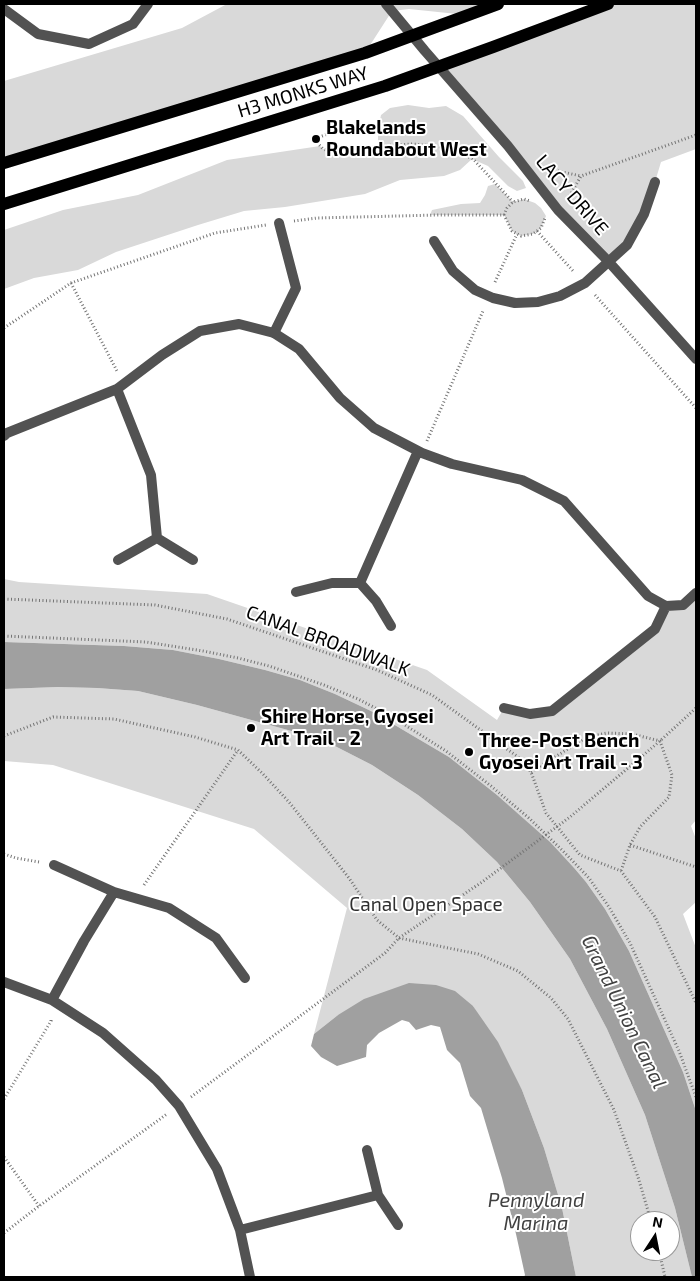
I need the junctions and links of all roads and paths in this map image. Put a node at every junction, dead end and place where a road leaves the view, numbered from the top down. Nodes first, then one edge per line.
1 (148, 4) edge
2 (386, 4) edge
3 (498, 4) edge
4 (608, 4) edge
5 (4, 8) edge
6 (336, 131) dead end
7 (696, 135) edge
8 (4, 163) edge
9 (655, 182) dead end
10 (513, 202) junction
11 (535, 203) dead end
12 (4, 204) edge
13 (558, 210) junction
14 (504, 215) junction
15 (279, 223) junction
16 (537, 231) junction
17 (517, 234) junction
18 (434, 241) dead end
19 (608, 261) junction
20 (71, 283) junction
21 (585, 283) junction
22 (489, 296) junction
23 (4, 328) edge
24 (274, 333) junction
25 (696, 359) edge
26 (120, 386) junction
27 (696, 408) edge
28 (4, 436) edge
29 (420, 452) junction
30 (157, 538) junction
31 (118, 560) dead end
32 (193, 560) dead end
33 (360, 584) junction
34 (296, 592) dead end
35 (696, 593) edge
36 (4, 599) edge
37 (666, 606) junction
38 (391, 626) dead end
39 (4, 636) edge
40 (504, 708) dead end
41 (696, 708) edge
42 (4, 736) edge
43 (660, 741) junction
44 (238, 750) junction
45 (531, 772) junction
46 (630, 845) junction
47 (4, 854) edge
48 (54, 865) joint
49 (696, 867) edge
50 (621, 871) junction
51 (114, 892) junction
52 (134, 899) junction
53 (399, 938) junction
54 (245, 978) dead end
55 (4, 982) edge
56 (52, 1000) junction
57 (696, 1003) edge
58 (696, 1097) edge
59 (4, 1099) edge
60 (179, 1106) junction
61 (367, 1150) dead end
62 (4, 1157) edge
63 (378, 1195) junction
64 (39, 1206) junction
65 (648, 1211) edge
66 (398, 1224) dead end
67 (240, 1230) junction
68 (4, 1233) edge
69 (662, 1261) edge
70 (250, 1277) edge
71 (666, 1277) edge

1 - 5 street
2 - 13 street, LACY DRIVE
3 - 8 main road, H3 MONKS WAY
4 - 12 main road, H3 MONKS WAY
6 - 10 path
7 - 13 path
9 - 19 street
10 - 11 path
10 - 14 path
13 - 16 path
13 - 19 street, LACY DRIVE
14 - 15 path
14 - 17 path
15 - 20 path
15 - 24 street
16 - 17 path
16 - 21 path
17 - 22 path
18 - 22 street
19 - 21 street
19 - 25 street, LACY DRIVE
20 - 23 path
20 - 26 path
21 - 22 street
21 - 27 path
22 - 29 path
24 - 26 street
24 - 29 street
26 - 28 street
26 - 30 street
29 - 33 street
29 - 37 street
30 - 31 street
30 - 32 street
33 - 34 street
33 - 38 street
35 - 37 street
36 - 45 path, CANAL BROADWALK
37 - 40 street
39 - 58 path
41 - 43 path
42 - 44 path
43 - 45 path
43 - 46 path
43 - 53 path
44 - 52 path
44 - 53 path
45 - 50 path, CANAL BROADWALK
46 - 49 path
46 - 50 path
47 - 48 path
48 - 51 street
50 - 57 path
51 - 52 street
51 - 56 street
52 - 54 street
53 - 60 path
53 - 65 path
55 - 56 street
56 - 59 path
56 - 60 street
60 - 64 path
60 - 67 street
61 - 63 street
62 - 64 path
63 - 66 street
63 - 67 street
64 - 68 path
67 - 70 street
69 - 71 path

